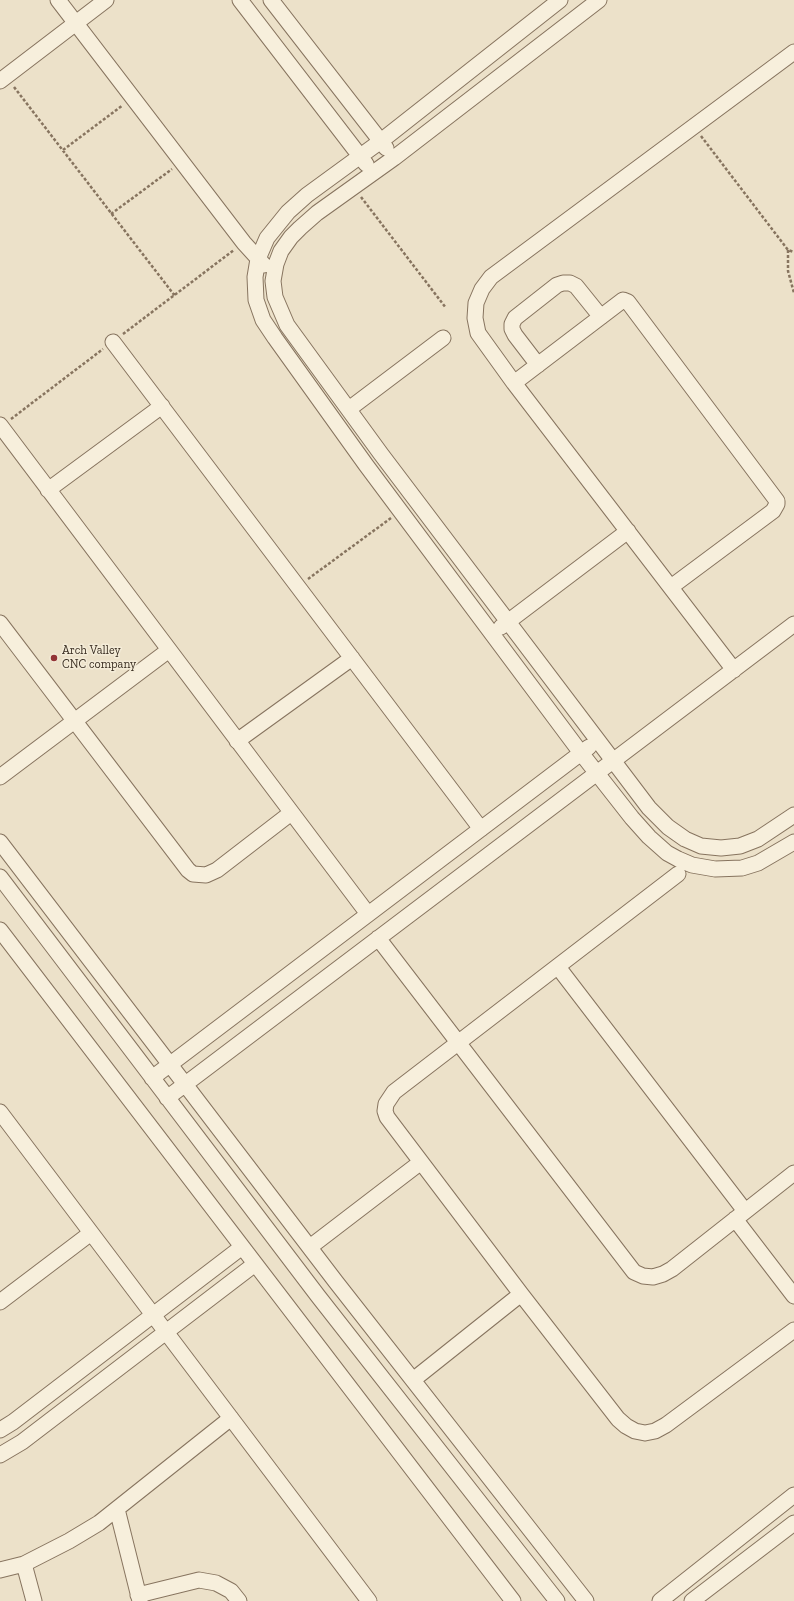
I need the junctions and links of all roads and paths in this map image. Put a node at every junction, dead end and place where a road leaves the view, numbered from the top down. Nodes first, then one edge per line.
1 (58, 0) edge
2 (106, 0) edge
3 (240, 0) edge
4 (560, 0) edge
5 (599, 0) edge
6 (280, 7) edge
7 (533, 20) junction
8 (76, 22) junction
9 (266, 34) junction
10 (547, 39) junction
11 (794, 52) edge
12 (487, 56) junction
13 (502, 75) junction
14 (3, 79) edge
15 (133, 97) junction
16 (694, 126) junction
17 (381, 141) junction
18 (63, 150) junction
19 (360, 157) junction
20 (394, 158) junction
21 (182, 162) junction
22 (373, 173) junction
23 (353, 187) junction
24 (111, 214) junction
25 (788, 250) junction
26 (794, 252) edge
27 (258, 259) junction
28 (274, 275) junction
29 (794, 293) edge
30 (175, 296) dead end
31 (446, 308) dead end
32 (601, 317) junction
33 (443, 338) dead end
34 (113, 342) dead end
35 (538, 365) junction
36 (514, 383) junction
37 (162, 406) junction
38 (349, 409) junction
39 (0, 425) edge
40 (382, 454) junction
41 (366, 465) junction
42 (48, 490) junction
43 (401, 510) junction
44 (628, 532) junction
45 (298, 587) junction
46 (671, 587) junction
47 (508, 622) junction
48 (0, 623) edge
49 (794, 624) edge
50 (493, 633) junction
51 (169, 650) junction
52 (352, 658) junction
53 (734, 670) junction
54 (74, 721) junction
55 (598, 740) junction
56 (237, 741) junction
57 (581, 753) junction
58 (613, 760) junction
59 (596, 772) junction
60 (0, 777) edge
61 (291, 813) junction
62 (794, 815) edge
63 (480, 829) junction
64 (0, 842) edge
65 (794, 842) edge
66 (462, 843) junction
67 (478, 862) junction
68 (678, 874) dead end
69 (0, 877) edge
70 (51, 909) junction
71 (368, 914) junction
72 (34, 922) junction
73 (0, 930) edge
74 (378, 938) junction
75 (299, 966) junction
76 (558, 967) junction
77 (315, 986) junction
78 (458, 1043) junction
79 (169, 1064) junction
80 (152, 1078) junction
81 (185, 1085) junction
82 (167, 1098) junction
83 (0, 1112) edge
84 (421, 1162) junction
85 (794, 1172) edge
86 (740, 1215) junction
87 (91, 1233) junction
88 (242, 1247) junction
89 (310, 1247) junction
90 (255, 1264) junction
91 (336, 1282) junction
92 (522, 1294) junction
93 (318, 1296) junction
94 (794, 1296) edge
95 (1, 1299) edge
96 (153, 1315) junction
97 (794, 1330) edge
98 (166, 1332) junction
99 (392, 1352) junction
100 (373, 1366) junction
101 (413, 1380) junction
102 (231, 1418) junction
103 (0, 1430) edge
104 (0, 1455) edge
105 (794, 1495) edge
106 (117, 1509) junction
107 (514, 1509) junction
108 (496, 1522) junction
109 (794, 1523) edge
110 (24, 1564) junction
111 (0, 1570) edge
112 (139, 1598) edge
113 (34, 1601) edge
114 (239, 1601) edge
115 (369, 1601) edge
116 (513, 1601) edge
117 (557, 1601) edge
118 (586, 1601) edge
119 (660, 1601) edge
120 (692, 1601) edge

1 - 8 street
2 - 8 street
3 - 9 street
4 - 7 street
5 - 10 street
6 - 9 street
6 - 17 street
7 - 10 street
7 - 12 street
8 - 14 street
8 - 15 street
9 - 19 street
10 - 13 street
11 - 16 street
12 - 13 street
12 - 17 street
13 - 20 street
14 - 18 path
15 - 18 path
15 - 21 street
16 - 25 path
16 - 36 street
17 - 19 street
17 - 20 street
18 - 24 path
19 - 22 street
19 - 27 street
20 - 22 street
21 - 24 path
21 - 27 street
22 - 23 street
23 - 28 street
23 - 31 path
24 - 30 path
25 - 26 path
25 - 29 path
27 - 28 street
27 - 41 street
28 - 38 street
32 - 35 street
32 - 35 street
32 - 46 street
33 - 38 street
34 - 37 street
35 - 36 street
36 - 44 street
37 - 42 street
37 - 45 street
38 - 40 street
39 - 42 street
40 - 41 street
40 - 47 street
41 - 43 street
42 - 51 street
43 - 45 path
43 - 50 street
44 - 46 street
44 - 47 street
45 - 52 street
46 - 53 street
47 - 50 street
47 - 55 street
48 - 54 street
49 - 53 street
50 - 57 street
51 - 54 street
51 - 56 street
52 - 56 street
52 - 63 street
53 - 58 street
54 - 60 street
54 - 61 street
55 - 57 street
55 - 58 street
56 - 61 street
57 - 59 street
57 - 63 street
58 - 59 street
58 - 62 street
59 - 65 street
59 - 67 street
61 - 71 street
63 - 66 street
64 - 70 street
66 - 67 street
66 - 71 street
67 - 74 street
68 - 76 street
69 - 72 street
70 - 72 street
70 - 79 street
71 - 75 street
72 - 80 street
73 - 88 street
74 - 77 street
74 - 78 street
75 - 77 street
75 - 79 street
76 - 78 street
76 - 86 street
77 - 81 street
78 - 84 street
78 - 86 street
79 - 80 street
79 - 81 street
80 - 82 street
81 - 82 street
81 - 89 street
82 - 93 street
83 - 87 street
84 - 89 street
84 - 92 street
85 - 86 street
86 - 94 street
87 - 95 street
87 - 96 street
88 - 90 street
88 - 96 street
89 - 91 street
90 - 98 street
90 - 116 street
91 - 93 street
91 - 99 street
92 - 97 street
92 - 101 street
93 - 100 street
96 - 98 street
96 - 103 street
98 - 102 street
98 - 104 street
99 - 100 street
99 - 101 street
100 - 108 street
101 - 107 street
102 - 106 street
102 - 115 street
105 - 119 street
106 - 110 street
106 - 112 street
107 - 108 street
107 - 118 street
108 - 117 street
109 - 120 street
110 - 111 street
110 - 113 street
112 - 114 street

